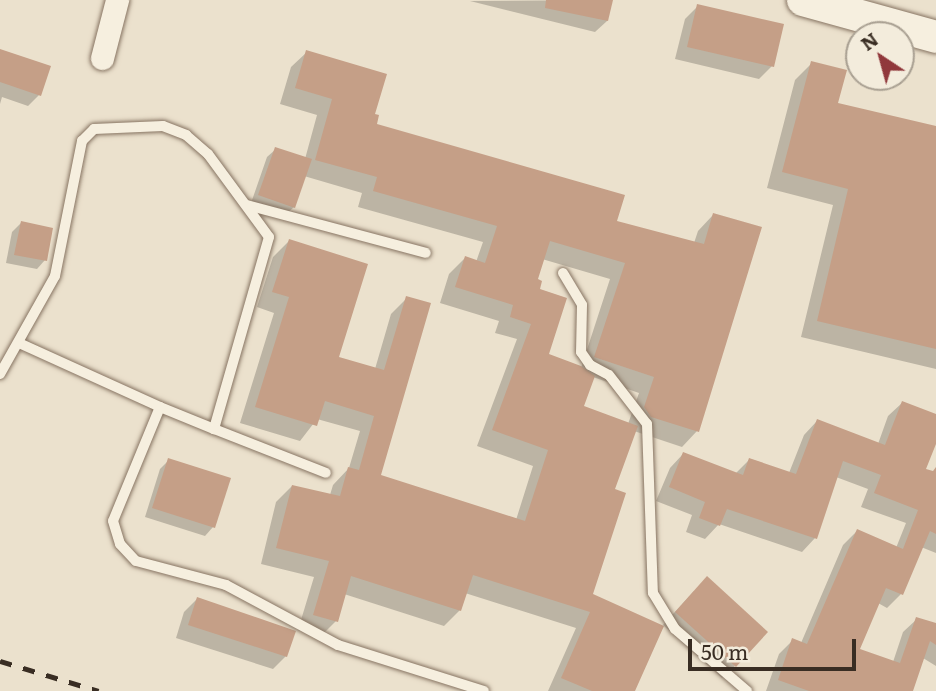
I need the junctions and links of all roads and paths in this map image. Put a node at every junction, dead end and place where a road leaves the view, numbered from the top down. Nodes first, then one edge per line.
1 (117, 0) edge
2 (803, 0) edge
3 (936, 37) edge
4 (102, 58) dead end
5 (247, 205) junction
6 (426, 253) dead end
7 (564, 273) dead end
8 (19, 343) junction
9 (0, 374) edge
10 (160, 407) junction
11 (214, 429) junction
12 (326, 473) dead end
13 (484, 691) edge
14 (747, 691) edge

1 - 4 street
2 - 3 main road
5 - 6 lane
5 - 8 lane
5 - 11 lane
7 - 14 lane
8 - 9 lane
8 - 10 lane
10 - 11 lane
10 - 13 lane
11 - 12 lane

